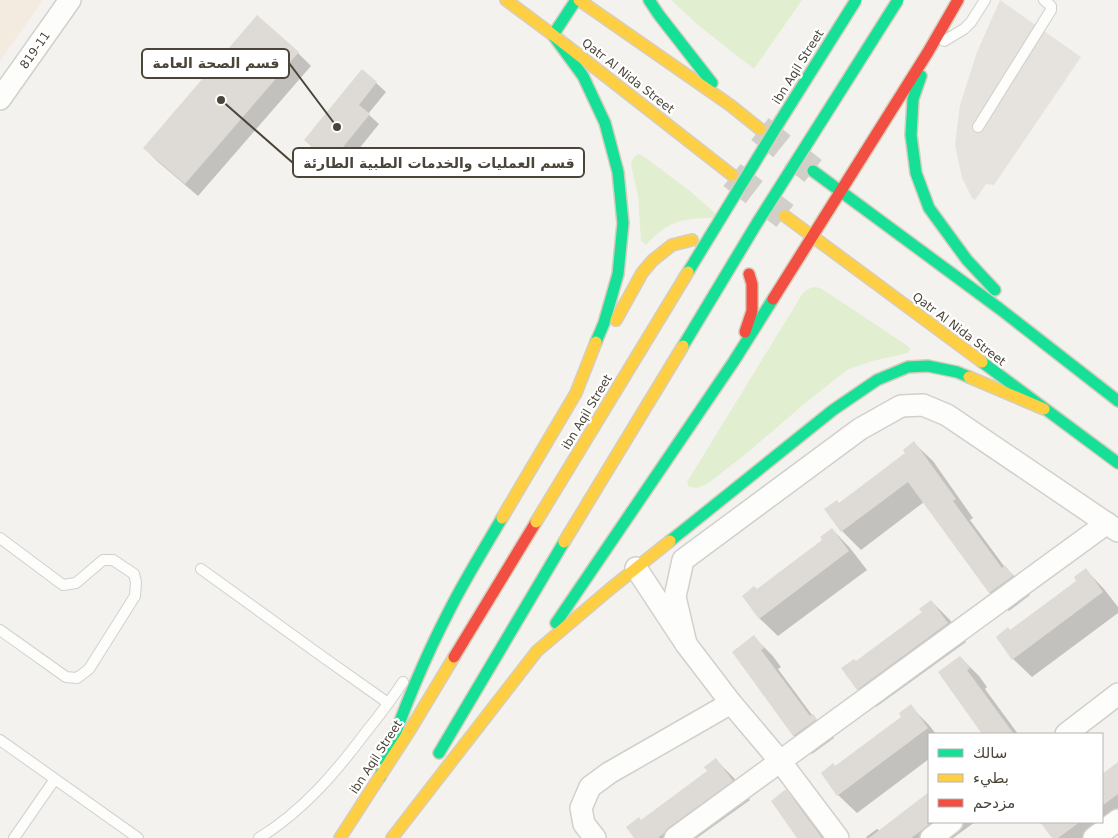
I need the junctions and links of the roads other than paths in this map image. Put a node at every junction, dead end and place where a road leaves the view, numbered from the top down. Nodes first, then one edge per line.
1 (70, 0) edge
2 (506, 0) edge
3 (577, 0) edge
4 (649, 0) edge
5 (856, 0) edge
6 (898, 0) edge
7 (958, 0) edge
8 (985, 0) edge
9 (1044, 0) edge
10 (553, 35) junction
11 (929, 50) junction
12 (0, 100) edge
13 (730, 105) junction
14 (978, 127) dead end
15 (760, 129) tunnel mouth
16 (813, 171) tunnel mouth
17 (732, 176) tunnel mouth
18 (840, 192) junction
19 (785, 216) tunnel mouth
20 (811, 237) junction
21 (692, 240) dead end
22 (749, 274) dead end
23 (1047, 346) junction
24 (734, 361) junction
25 (576, 392) junction
26 (1118, 401) edge
27 (1044, 409) junction
28 (1118, 463) edge
29 (1112, 527) edge
30 (0, 538) edge
31 (636, 568) junction
32 (201, 569) dead end
33 (445, 616) junction
34 (0, 630) edge
35 (686, 644) junction
36 (537, 651) junction
37 (1118, 694) edge
38 (388, 703) junction
39 (731, 703) junction
40 (1067, 733) edge
41 (0, 740) edge
42 (435, 759) dead end
43 (780, 761) junction
44 (380, 777) junction
45 (55, 779) junction
46 (415, 790) dead end
47 (1118, 820) edge
48 (951, 823) edge
49 (14, 838) edge
50 (138, 838) edge
51 (260, 838) edge
52 (340, 838) edge
53 (385, 838) edge
54 (392, 838) edge
55 (595, 838) edge
56 (675, 838) edge
57 (838, 838) edge
58 (931, 838) edge
59 (1094, 838) edge

1 - 12 street, 819-11
2 - 10 main road, Qatr Al Nida Street
3 - 10 main road
3 - 13 main road
4 - 13 main road
5 - 44 main road, ibn Aqil Street, bridge
6 - 42 main road, bridge
7 - 11 main road
8 - 11 lane
9 - 14 lane
10 - 17 main road, Qatr Al Nida Street
10 - 25 main road
11 - 18 main road
11 - 23 main road
13 - 15 main road
16 - 18 main road
18 - 20 main road
18 - 23 main road
19 - 20 main road, Qatr Al Nida Street
20 - 24 main road
20 - 27 main road, Qatr Al Nida Street
21 - 25 main road
22 - 24 main road
23 - 26 main road
24 - 36 main road
25 - 33 main road
27 - 28 main road, Qatr Al Nida Street
27 - 31 main road
29 - 35 street
29 - 43 street
30 - 34 lane
31 - 35 street
31 - 36 main road
32 - 38 lane
33 - 38 lane
33 - 44 main road
35 - 39 street
36 - 54 main road
37 - 40 street
38 - 51 lane
39 - 43 street
39 - 55 street
41 - 45 lane
43 - 56 street
43 - 57 street
44 - 52 main road, ibn Aqil Street
45 - 49 lane
45 - 50 lane
46 - 53 main road
47 - 59 street
48 - 58 street

